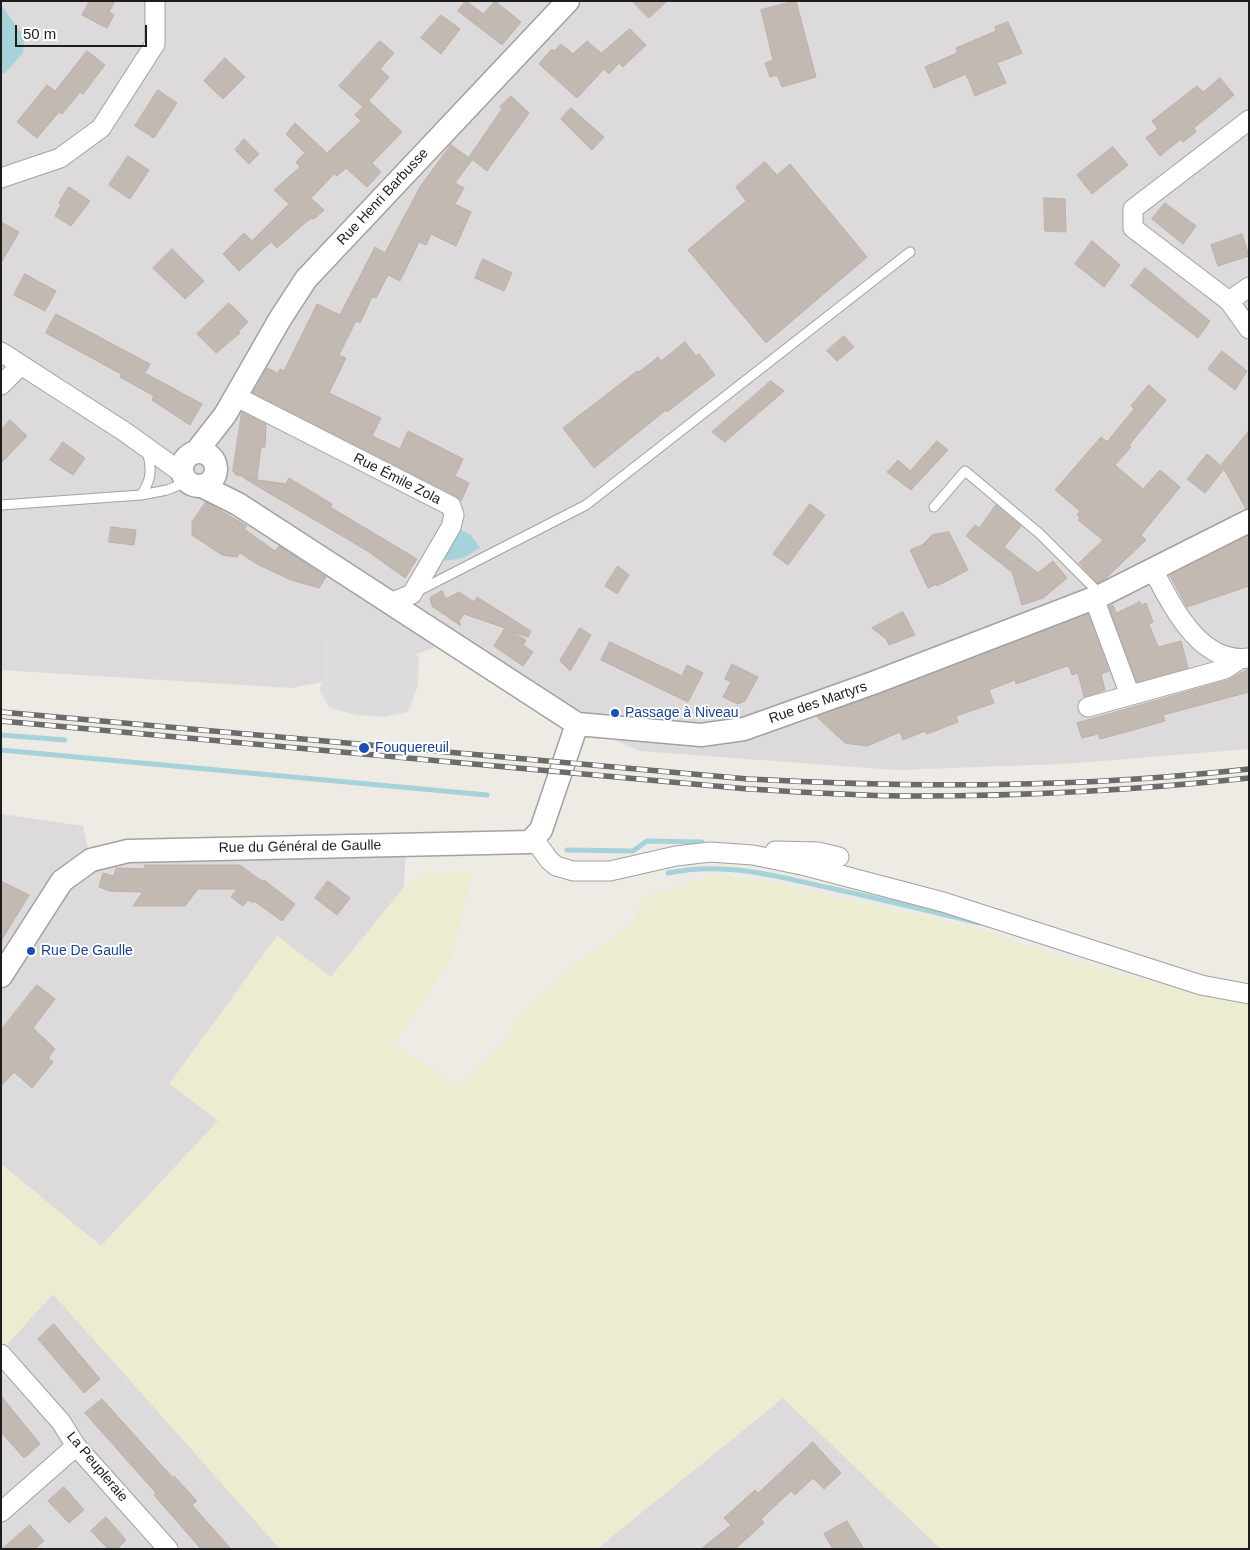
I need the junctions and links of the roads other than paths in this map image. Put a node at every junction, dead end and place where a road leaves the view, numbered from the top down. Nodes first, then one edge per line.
1 (155, 1) edge
2 (568, 1) edge
3 (1249, 120) edge
4 (1, 178) edge
5 (910, 252) dead end
6 (1249, 287) edge
7 (1229, 301) junction
8 (1249, 330) edge
9 (1, 352) edge
10 (21, 365) junction
11 (1, 385) edge
12 (230, 405) junction
13 (145, 445) junction
14 (198, 470) junction
15 (141, 495) junction
16 (1, 505) edge
17 (934, 507) dead end
18 (1249, 521) edge
19 (1153, 570) junction
20 (412, 594) junction
21 (1098, 597) junction
22 (390, 603) junction
23 (1244, 658) edge
24 (1130, 695) junction
25 (1088, 707) dead end
26 (577, 724) junction
27 (534, 839) junction
28 (739, 854) junction
29 (839, 857) dead end
30 (1, 976) edge
31 (1249, 994) edge
32 (1, 1354) edge
33 (76, 1446) junction
34 (1, 1512) edge
35 (168, 1549) edge

1 - 4 street
2 - 12 street, Rue Henri Barbusse
3 - 7 street
5 - 20 lane
6 - 7 street
7 - 8 street
9 - 10 street
10 - 11 street
10 - 13 street
12 - 14 street, Rue Henri Barbusse
12 - 20 street, Rue Émile Zola
13 - 14 street
13 - 15 lane
14 - 15 lane
14 - 22 street
15 - 16 lane
17 - 21 lane
18 - 19 street, Rue des Martyrs
19 - 21 street, Rue des Martyrs
19 - 23 street
20 - 22 street
21 - 24 street
21 - 26 street, Rue des Martyrs
22 - 26 street, Rue des Martyrs
23 - 24 street
24 - 25 street
26 - 27 street
27 - 28 street
27 - 30 street, Rue du Général de Gaulle
28 - 29 street
28 - 31 street
32 - 33 street, La Peupleraie
33 - 34 street
33 - 35 street, La Peupleraie

